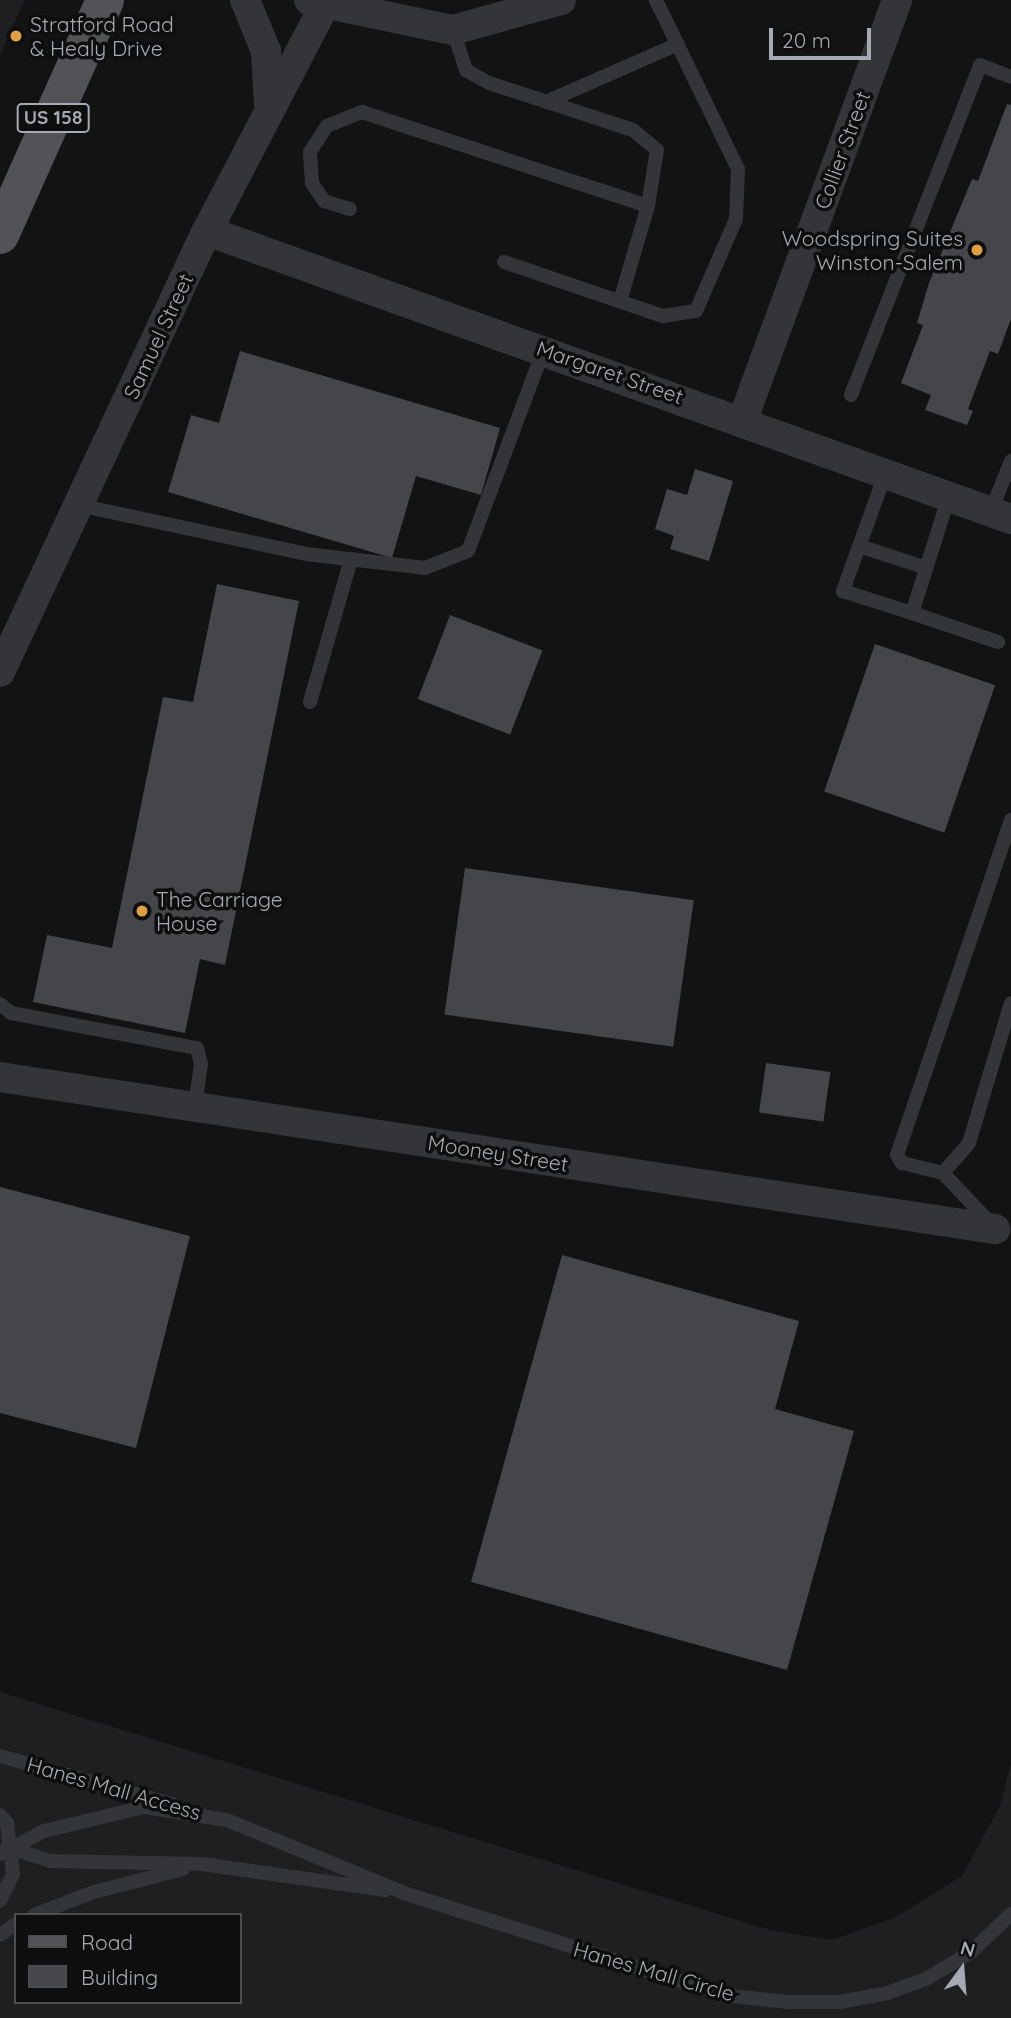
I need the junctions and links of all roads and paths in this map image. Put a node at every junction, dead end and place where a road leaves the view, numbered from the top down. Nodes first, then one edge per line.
1 (105, 0) edge
2 (245, 0) edge
3 (561, 0) edge
4 (656, 0) edge
5 (897, 0) edge
6 (317, 2) edge
7 (453, 30) junction
8 (678, 44) junction
9 (1011, 77) edge
10 (546, 102) junction
11 (269, 109) junction
12 (648, 206) junction
13 (350, 209) dead end
14 (207, 231) junction
15 (0, 235) edge
16 (504, 262) dead end
17 (620, 301) junction
18 (544, 349) junction
19 (851, 394) dead end
20 (743, 419) junction
21 (1011, 461) edge
22 (886, 472) junction
23 (949, 496) junction
24 (78, 505) junction
25 (1001, 515) edge
26 (859, 547) junction
27 (352, 559) junction
28 (927, 568) junction
29 (912, 613) junction
30 (998, 642) dead end
31 (0, 673) edge
32 (310, 702) dead end
33 (1011, 820) edge
34 (1011, 1003) edge
35 (0, 1004) edge
36 (0, 1077) edge
37 (195, 1107) junction
38 (943, 1173) junction
39 (995, 1229) joint
40 (0, 1756) edge
41 (0, 1815) edge
42 (227, 1820) junction
43 (4, 1849) edge
44 (202, 1864) junction
45 (404, 1893) junction
46 (0, 1901) edge
47 (39, 1913) edge
48 (1011, 1914) edge
49 (840, 2001) junction
50 (842, 2018) edge

1 - 15 main road, US 158
2 - 11 street
3 - 7 street
4 - 8 lane
5 - 20 street, Collier Street
6 - 7 street
6 - 11 street, Samuel Street
7 - 10 lane
8 - 10 lane
8 - 17 lane
9 - 19 lane
10 - 12 lane
11 - 14 street, Samuel Street
12 - 13 lane
12 - 17 lane
14 - 18 street, Margaret Street
14 - 24 street, Samuel Street
16 - 17 lane
18 - 20 street, Margaret Street
18 - 27 lane
20 - 22 street, Margaret Street
21 - 25 lane
22 - 23 street, Margaret Street
22 - 26 lane
23 - 25 street, Margaret Street
23 - 28 lane
24 - 27 lane
24 - 31 street, Samuel Street
26 - 28 lane
26 - 29 lane
27 - 32 lane
28 - 29 lane
29 - 30 lane
33 - 38 lane
34 - 38 lane
35 - 37 lane
36 - 37 street, Mooney Street
37 - 39 street, Mooney Street
38 - 39 lane
40 - 42 lane, Hanes Mall Access
41 - 43 lane
42 - 43 lane, Hanes Mall Circle
42 - 45 lane, Hanes Mall Circle
43 - 44 lane, Hanes Mall Circle
43 - 46 lane
44 - 45 lane, Hanes Mall Circle
44 - 47 lane, Hanes Mall Circle
45 - 49 lane, Hanes Mall Circle
48 - 49 lane, Hanes Mall Circle
49 - 50 lane

